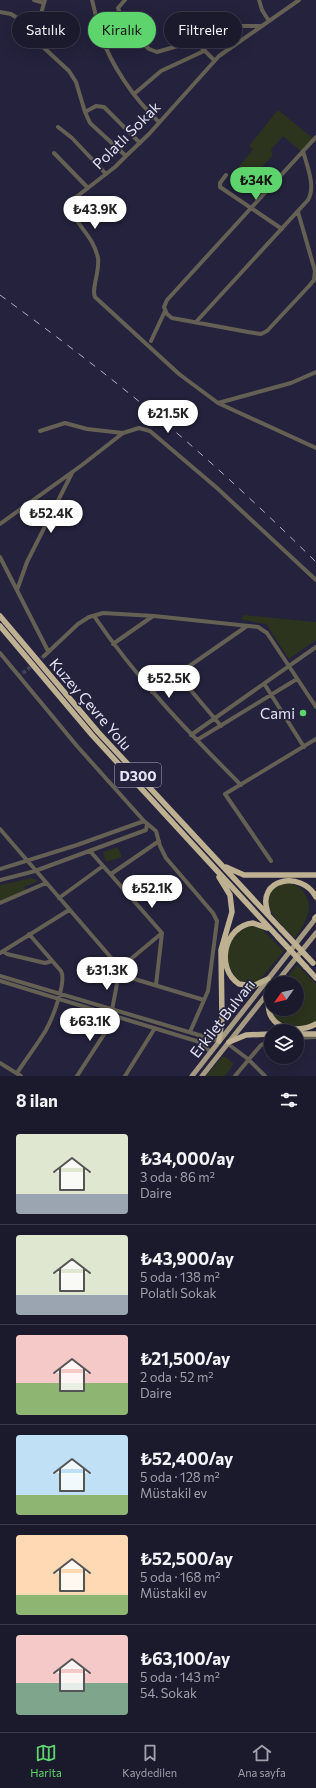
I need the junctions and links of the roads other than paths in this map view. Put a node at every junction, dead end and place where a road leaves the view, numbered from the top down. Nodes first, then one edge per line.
1 (34, 0) edge
2 (92, 0) edge
3 (125, 0) edge
4 (259, 0) edge
5 (299, 0) edge
6 (45, 2) edge
7 (0, 12) edge
8 (42, 12) edge
9 (12, 16) edge
10 (269, 21) junction
11 (242, 26) edge
12 (262, 26) junction
13 (46, 48) edge
14 (170, 48) edge
15 (201, 48) edge
16 (204, 51) junction
17 (214, 60) junction
18 (134, 94) junction
19 (85, 112) junction
20 (159, 122) junction
21 (58, 127) dead end
22 (316, 137) edge
23 (140, 143) junction
24 (303, 151) junction
25 (54, 153) dead end
26 (126, 156) junction
27 (106, 174) junction
28 (226, 175) dead end
29 (88, 188) junction
30 (251, 208) junction
31 (298, 212) junction
32 (282, 228) junction
33 (165, 310) junction
34 (196, 322) junction
35 (151, 341) dead end
36 (316, 372) edge
37 (218, 403) junction
38 (40, 431) dead end
39 (123, 433) junction
40 (316, 448) edge
41 (72, 473) junction
42 (0, 524) edge
43 (0, 557) edge
44 (316, 580) edge
45 (17, 590) junction
46 (0, 616) edge
47 (94, 616) junction
48 (154, 616) junction
49 (0, 626) edge
50 (246, 626) junction
51 (113, 644) junction
52 (316, 647) edge
53 (48, 652) junction
54 (0, 653) edge
55 (44, 656) tunnel mouth
56 (289, 668) junction
57 (177, 674) junction
58 (297, 679) junction
59 (265, 684) junction
60 (152, 692) junction
61 (271, 695) junction
62 (316, 707) edge
63 (215, 718) junction
64 (221, 726) junction
65 (191, 735) junction
66 (316, 739) edge
67 (196, 740) junction
68 (304, 747) junction
69 (241, 785) junction
70 (146, 822) junction
71 (0, 829) edge
72 (159, 841) junction
73 (90, 851) junction
74 (206, 859) junction
75 (271, 861) dead end
76 (28, 862) junction
77 (220, 863) junction
78 (103, 866) junction
79 (0, 869) edge
80 (36, 871) junction
81 (111, 874) junction
82 (316, 875) edge
83 (0, 880) edge
84 (46, 883) junction
85 (316, 897) edge
86 (59, 898) junction
87 (0, 903) edge
88 (69, 910) junction
89 (271, 918) junction
90 (316, 918) edge
91 (162, 933) junction
92 (316, 933) edge
93 (29, 934) junction
94 (278, 937) junction
95 (1, 952) edge
96 (52, 961) junction
97 (314, 965) edge
98 (120, 968) junction
99 (118, 974) junction
100 (0, 976) edge
101 (270, 976) edge
102 (282, 976) edge
103 (316, 978) edge
104 (264, 981) edge
105 (0, 982) edge
106 (264, 984) edge
107 (156, 986) junction
108 (60, 993) junction
109 (264, 998) edge
110 (58, 999) junction
111 (204, 1000) junction
112 (112, 1010) junction
113 (116, 1016) junction
114 (271, 1016) edge
115 (316, 1024) edge
116 (155, 1028) junction
117 (190, 1032) junction
118 (264, 1034) edge
119 (304, 1034) edge
120 (316, 1034) edge
121 (316, 1037) edge
122 (304, 1038) edge
123 (219, 1041) junction
124 (229, 1043) junction
125 (264, 1044) edge
126 (210, 1052) junction
127 (248, 1059) junction
128 (0, 1063) edge
129 (19, 1075) edge
130 (77, 1076) edge
131 (125, 1076) edge
132 (192, 1076) edge
133 (202, 1076) edge
134 (235, 1076) edge
135 (265, 1076) edge

1 - 6 street
2 - 18 street
3 - 14 street
4 - 10 street
5 - 10 street, Polatlı Sokak
6 - 8 street
7 - 9 street
10 - 12 street, Polatlı Sokak
11 - 12 street
12 - 17 street, Polatlı Sokak
13 - 19 street
15 - 16 street
16 - 17 street
16 - 18 street
17 - 20 street, Polatlı Sokak
18 - 20 street
19 - 23 street
19 - 26 street
20 - 23 street, Polatlı Sokak
21 - 27 street
22 - 24 street
23 - 26 street, Polatlı Sokak
24 - 30 street
24 - 31 street
25 - 29 street
26 - 27 street, Polatlı Sokak
27 - 29 street, Polatlı Sokak
28 - 30 street
29 - 37 street, Polatlı Sokak
30 - 32 street
30 - 33 street
31 - 32 street
31 - 34 street
32 - 34 street
33 - 34 street
33 - 35 street
36 - 37 street
37 - 40 street, Polatlı Sokak
38 - 39 street
39 - 41 street
39 - 44 street
41 - 42 street
41 - 45 street
43 - 45 street
45 - 53 street
46 - 77 highway, Kuzey Çevre Yolu / D300
47 - 48 street
47 - 51 street
47 - 53 street
48 - 50 street
48 - 51 street
49 - 74 highway, Kuzey Çevre Yolu / D300
50 - 56 street
50 - 57 street
51 - 60 street
52 - 56 street
53 - 55 street
54 - 70 street
56 - 58 street
56 - 59 street
57 - 60 street
57 - 63 street
58 - 61 street
58 - 62 street
59 - 61 street
59 - 63 street
60 - 65 street
61 - 64 street
61 - 68 street
63 - 64 street
63 - 65 street
64 - 67 street
65 - 67 street
66 - 68 street
67 - 69 street
68 - 69 street
69 - 75 street
70 - 72 street
70 - 73 street
70 - 76 street
71 - 76 street
72 - 81 street
72 - 111 street
73 - 78 street
73 - 80 street
74 - 94 highway, Kuzey Çevre Yolu / D300
74 - 123 highway
76 - 79 street
76 - 80 street
77 - 82 highway
77 - 89 highway, Kuzey Çevre Yolu / D300
78 - 81 street
78 - 86 street
80 - 83 street
80 - 84 street
81 - 91 street
84 - 86 street
84 - 87 street
85 - 89 highway
86 - 88 street
88 - 93 street
88 - 98 street
89 - 97 highway, Kuzey Çevre Yolu / D300, bridge
90 - 101 main road, Erkilet Bulvarı
91 - 98 street
91 - 107 street
92 - 102 main road, Erkilet Bulvarı
93 - 95 street
93 - 96 street
94 - 103 highway, D300, bridge
94 - 104 highway
95 - 96 street
96 - 108 street
98 - 99 street
99 - 107 street
99 - 112 street
100 - 108 street
105 - 110 street
106 - 123 main road, Erkilet Bulvarı
107 - 111 street
108 - 110 street
108 - 112 street
109 - 124 main road, Erkilet Bulvarı
110 - 113 street
110 - 129 street
111 - 117 street
112 - 113 street
112 - 117 street
113 - 116 street
113 - 130 street
114 - 115 highway
116 - 126 street
116 - 131 street
117 - 123 street
118 - 124 highway
119 - 120 highway
121 - 122 street
123 - 126 main road, Erkilet Bulvarı
124 - 127 street
124 - 133 main road, Erkilet Bulvarı
125 - 127 street
126 - 132 main road, Erkilet Bulvarı
127 - 134 street
127 - 135 street
128 - 129 street

